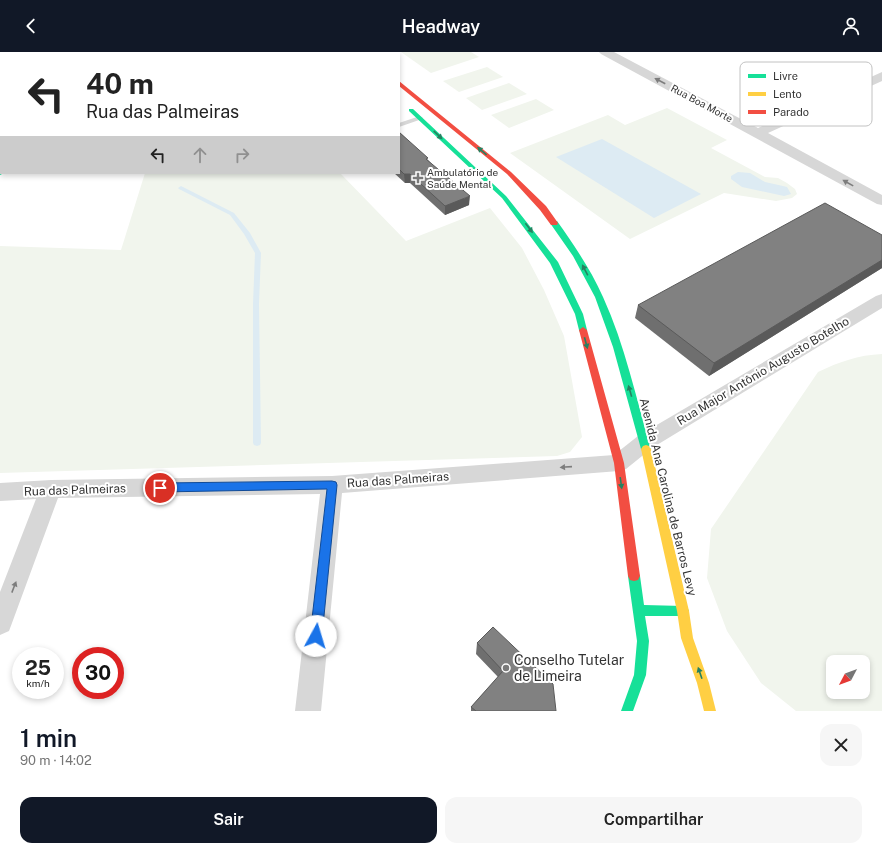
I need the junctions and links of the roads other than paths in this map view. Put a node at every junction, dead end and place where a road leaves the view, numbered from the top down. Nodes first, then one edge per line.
1 (605, 52) edge
2 (882, 76) edge
3 (872, 81) edge
4 (400, 84) edge
5 (404, 104) dead end
6 (420, 118) junction
7 (740, 123) edge
8 (400, 125) edge
9 (745, 126) edge
10 (773, 126) edge
11 (758, 133) junction
12 (882, 202) edge
13 (882, 300) edge
14 (645, 442) junction
15 (619, 463) junction
16 (332, 485) junction
17 (51, 489) junction
18 (0, 492) edge
19 (639, 610) junction
20 (683, 612) junction
21 (0, 623) edge
22 (308, 711) edge
23 (627, 711) edge
24 (710, 711) edge

7 -> 1 street, Rua Boa Morte
2 - 3 street
14 -> 4 street, Avenida Ana Carolina de Barros Levy
5 - 6 street
6 - 8 lane
6 -> 15 street
11 -> 9 street, Rua Boa Morte
10 - 11 street
12 -> 11 street, Rua Boa Morte
13 - 14 street, Rua Major Antônio Augusto Botelho
14 - 15 street
14 - 20 street, Avenida Ana Carolina de Barros Levy
15 -> 16 street, Rua das Palmeiras
15 -> 19 street
16 - 17 street, Rua das Palmeiras
16 - 22 street
17 - 18 street, Rua das Palmeiras
21 -> 17 street
19 - 20 street
19 - 23 street
24 -> 20 street, Avenida Ana Carolina de Barros Levy

